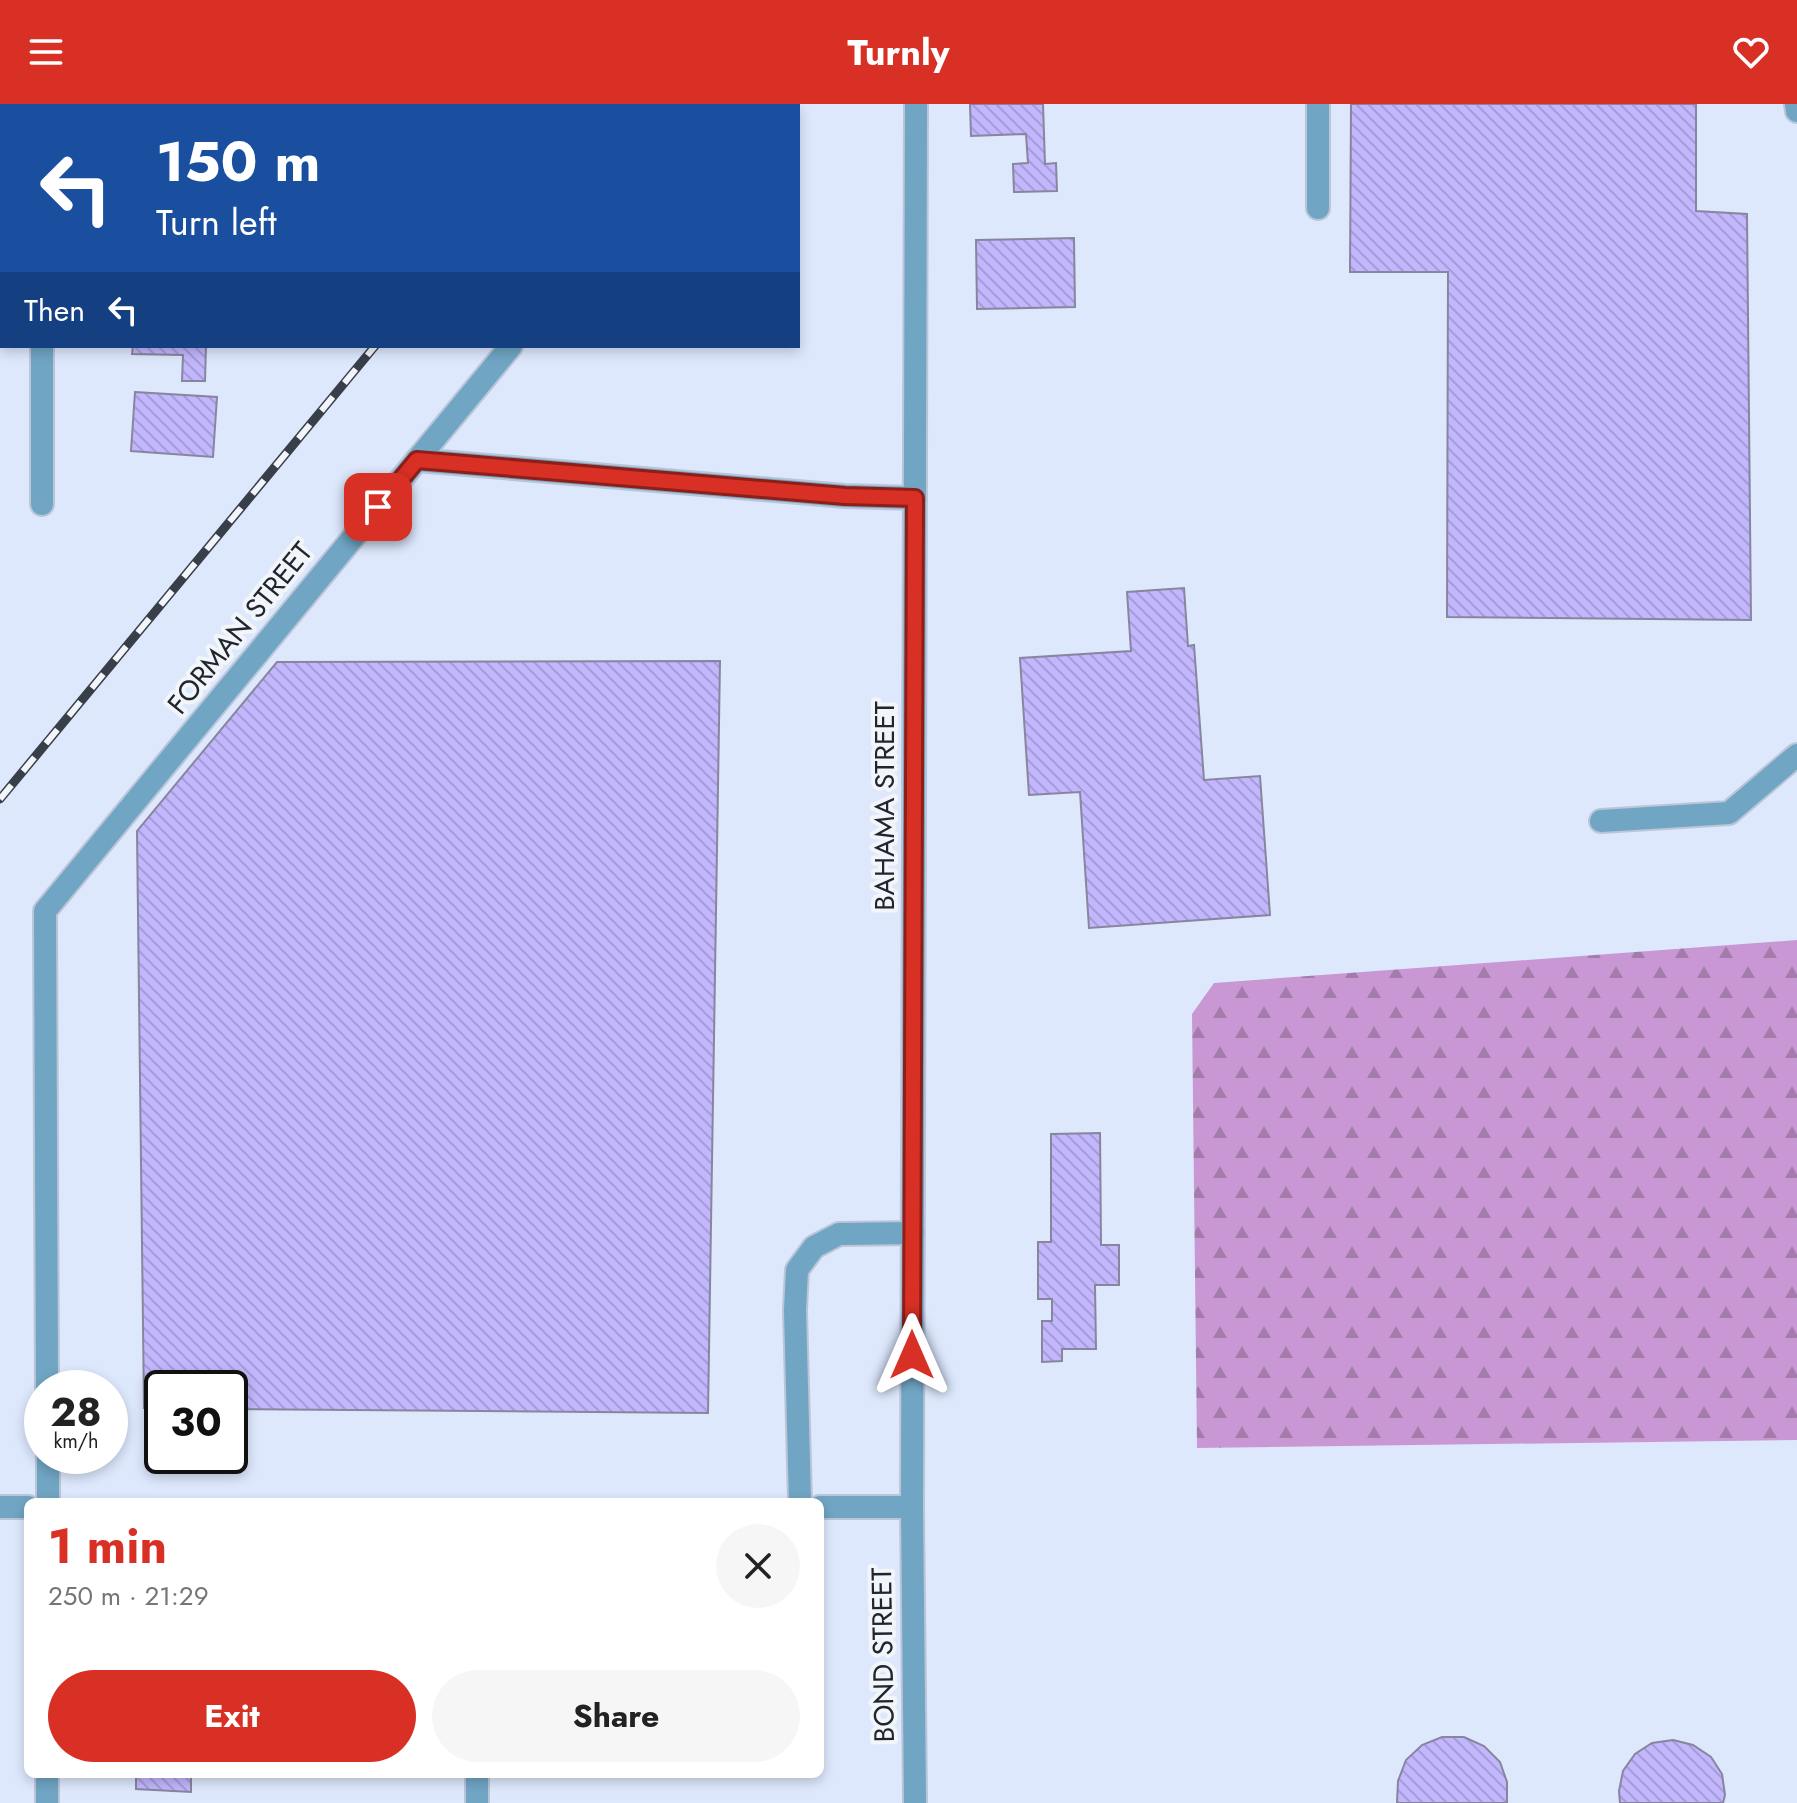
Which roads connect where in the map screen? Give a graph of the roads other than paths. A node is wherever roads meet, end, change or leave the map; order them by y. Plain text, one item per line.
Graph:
1 (916, 104) edge
2 (1318, 104) edge
3 (1796, 104) edge
4 (1797, 111) edge
5 (1318, 208) dead end
6 (42, 348) edge
7 (509, 348) edge
8 (417, 460) junction
9 (915, 498) junction
10 (42, 504) dead end
11 (1797, 755) edge
12 (1601, 821) dead end
13 (913, 1233) junction
14 (47, 1370) edge
15 (48, 1474) edge
16 (48, 1498) edge
17 (800, 1498) edge
18 (0, 1507) edge
19 (24, 1507) edge
20 (824, 1507) edge
21 (912, 1507) junction
22 (47, 1778) edge
23 (477, 1778) edge
24 (47, 1803) edge
25 (477, 1803) edge
26 (915, 1803) edge

1 - 9 street, BAHAMA STREET
2 - 5 street
3 - 4 street
6 - 10 street
7 - 8 street, FORMAN STREET
8 - 9 street
8 - 14 street, FORMAN STREET
9 - 13 street, BAHAMA STREET
11 - 12 street
13 - 17 street
13 - 21 street, BAHAMA STREET
15 - 16 street
18 - 19 street
20 - 21 street
21 - 26 street, BOND STREET
22 - 24 street
23 - 25 street

